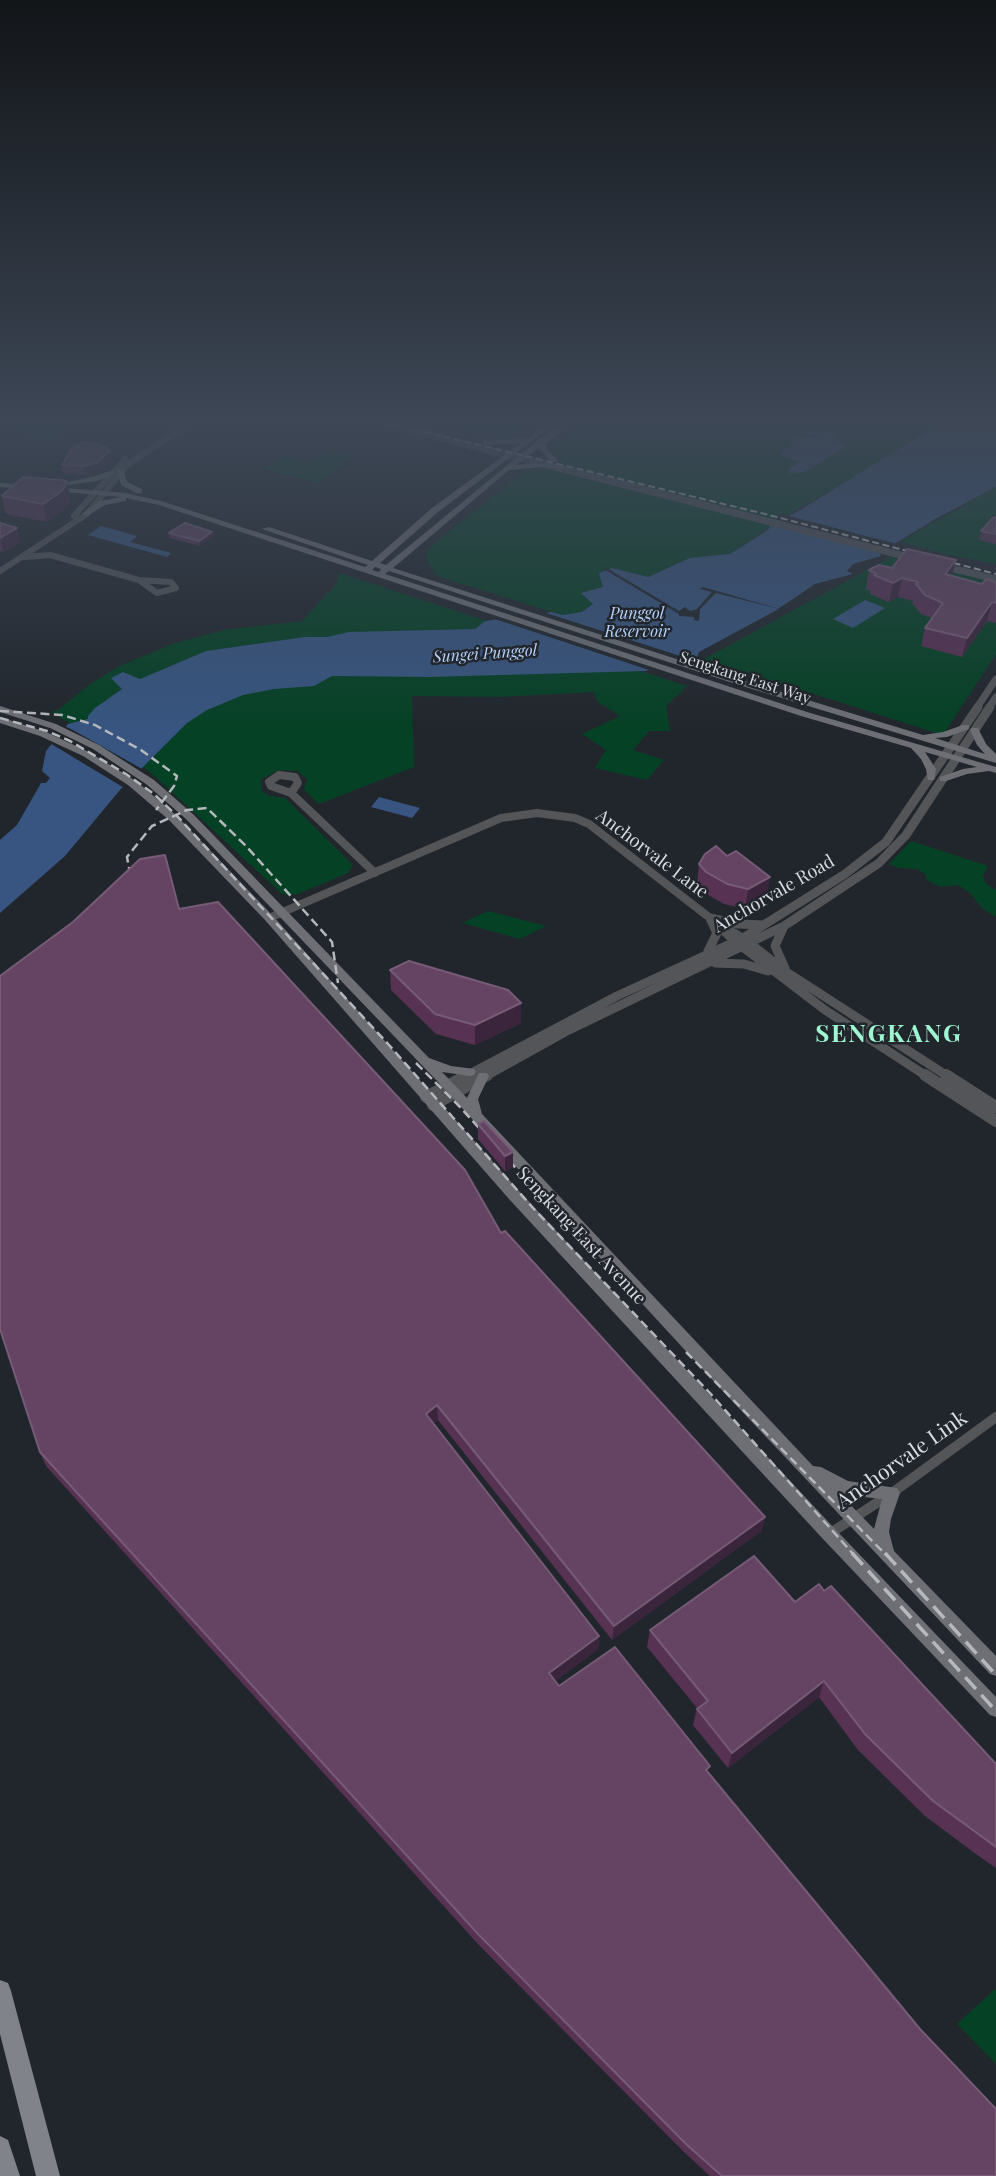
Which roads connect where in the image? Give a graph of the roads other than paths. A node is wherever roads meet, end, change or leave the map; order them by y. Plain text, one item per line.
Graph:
1 (63, 526) edge
2 (67, 526) edge
3 (240, 526) edge
4 (256, 526) edge
5 (416, 526) edge
6 (438, 526) edge
7 (800, 526) edge
8 (47, 541) junction
9 (388, 548) junction
10 (410, 549) junction
11 (50, 555) junction
12 (345, 555) junction
13 (20, 558) junction
14 (924, 558) edge
15 (0, 566) edge
16 (369, 567) junction
17 (0, 571) edge
18 (384, 572) junction
19 (996, 572) edge
20 (996, 579) edge
21 (139, 580) junction
22 (418, 582) junction
23 (996, 679) edge
24 (996, 697) edge
25 (0, 709) edge
26 (0, 720) edge
27 (970, 729) junction
28 (902, 732) junction
29 (909, 745) junction
30 (955, 753) junction
31 (996, 759) edge
32 (996, 771) edge
33 (931, 778) junction
34 (943, 779) junction
35 (291, 793) dead end
36 (375, 873) junction
37 (282, 913) junction
38 (269, 918) junction
39 (710, 918) junction
40 (764, 925) junction
41 (784, 926) junction
42 (743, 943) junction
43 (709, 958) junction
44 (783, 975) junction
45 (425, 1061) junction
46 (477, 1074) junction
47 (451, 1089) junction
48 (429, 1101) junction
49 (996, 1107) edge
50 (479, 1118) junction
51 (996, 1121) edge
52 (996, 1418) edge
53 (797, 1459) junction
54 (892, 1493) junction
55 (853, 1518) junction
56 (829, 1534) junction
57 (889, 1559) junction
58 (996, 1668) edge
59 (996, 1709) edge
60 (0, 1992) edge
61 (0, 2148) edge
62 (8, 2176) edge
63 (48, 2176) edge

1 - 15 street
2 - 8 street
3 - 16 main road
4 - 12 main road
5 - 9 main road
6 - 10 main road
7 - 14 street
8 - 11 street
8 - 13 street
9 - 12 main road
9 - 16 main road
10 - 18 main road
10 - 22 main road
11 - 13 street
11 - 21 street
12 - 16 main road
13 - 17 street
16 - 18 main road, Sengkang East Way
18 - 22 main road, Sengkang East Way
19 - 20 street
21 - 21 street
22 - 28 main road, Sengkang East Way
22 - 29 main road, Sengkang East Way
23 - 27 street, Anchorvale Road
24 - 27 street, Anchorvale Road
25 - 37 main road, Sengkang East Avenue
26 - 38 main road, Sengkang East Avenue
27 - 28 main road
27 - 30 street, Anchorvale Road
27 - 31 main road
28 - 30 main road, Sengkang East Way
29 - 30 main road, Sengkang East Way
29 - 33 main road
30 - 31 main road, Sengkang East Way
30 - 32 main road, Sengkang East Way
30 - 33 street, Anchorvale Road
30 - 34 street, Anchorvale Road
32 - 34 main road
33 - 40 street, Anchorvale Road
34 - 41 street, Anchorvale Road
35 - 36 street
36 - 37 street, Anchorvale Lane
36 - 39 street, Anchorvale Lane
37 - 38 street, Anchorvale Lane
37 - 45 main road, Sengkang East Avenue
38 - 48 main road, Sengkang East Avenue
39 - 40 street
39 - 42 street, Anchorvale Lane
39 - 43 street
40 - 42 street, Anchorvale Road
41 - 42 street, Anchorvale Road
41 - 44 street
42 - 43 street, Anchorvale Road
42 - 44 street
43 - 44 street
43 - 46 street, Anchorvale Road
44 - 49 street
44 - 51 street
45 - 46 main road
45 - 47 main road, Sengkang East Avenue
46 - 47 street, Anchorvale Road
46 - 50 main road
47 - 48 street, Anchorvale Road
47 - 50 main road, Sengkang East Avenue
48 - 56 main road, Sengkang East Avenue
50 - 53 main road, Sengkang East Avenue
52 - 54 street, Anchorvale Link
53 - 54 main road
53 - 55 main road, Sengkang East Avenue
54 - 55 street, Anchorvale Link
54 - 57 main road
55 - 56 street, Anchorvale Link
55 - 57 main road, Sengkang East Avenue
56 - 59 main road, Sengkang East Avenue
57 - 58 main road, Sengkang East Avenue
60 - 63 main road
61 - 62 main road

